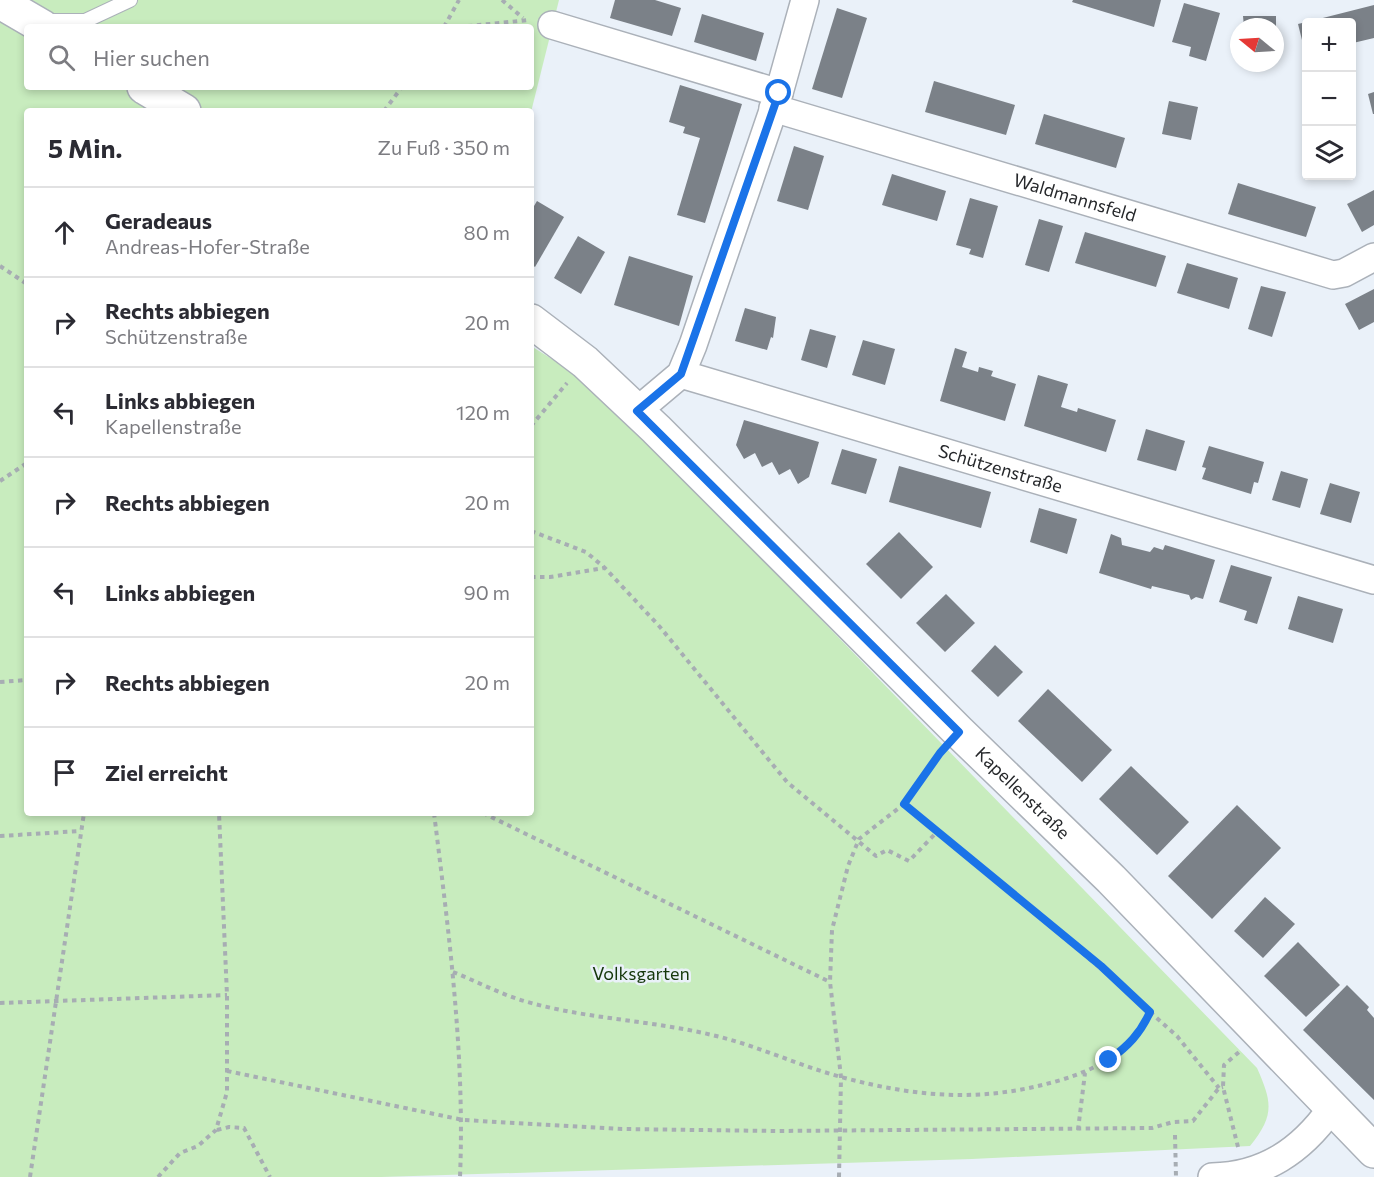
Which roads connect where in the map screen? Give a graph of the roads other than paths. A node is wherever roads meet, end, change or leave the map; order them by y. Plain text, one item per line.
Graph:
1 (129, 0) edge
2 (805, 0) edge
3 (0, 2) edge
4 (37, 23) edge
5 (552, 25) road end
6 (149, 90) edge
7 (776, 100) junction
8 (179, 108) edge
9 (1374, 257) edge
10 (534, 323) edge
11 (681, 374) junction
12 (637, 411) junction
13 (1374, 580) edge
14 (1331, 1109) junction
15 (1374, 1151) edge
16 (1212, 1177) edge

1 - 4 lane
2 - 7 street
3 - 4 street
5 - 7 street, Waldmannsfeld
6 - 8 street
7 - 9 street, Waldmannsfeld
7 - 11 street
10 - 12 street, Kapellenstraße
11 - 12 street
11 - 13 street, Schützenstraße
12 - 14 street, Kapellenstraße
14 - 15 street, Kapellenstraße
14 - 16 street

